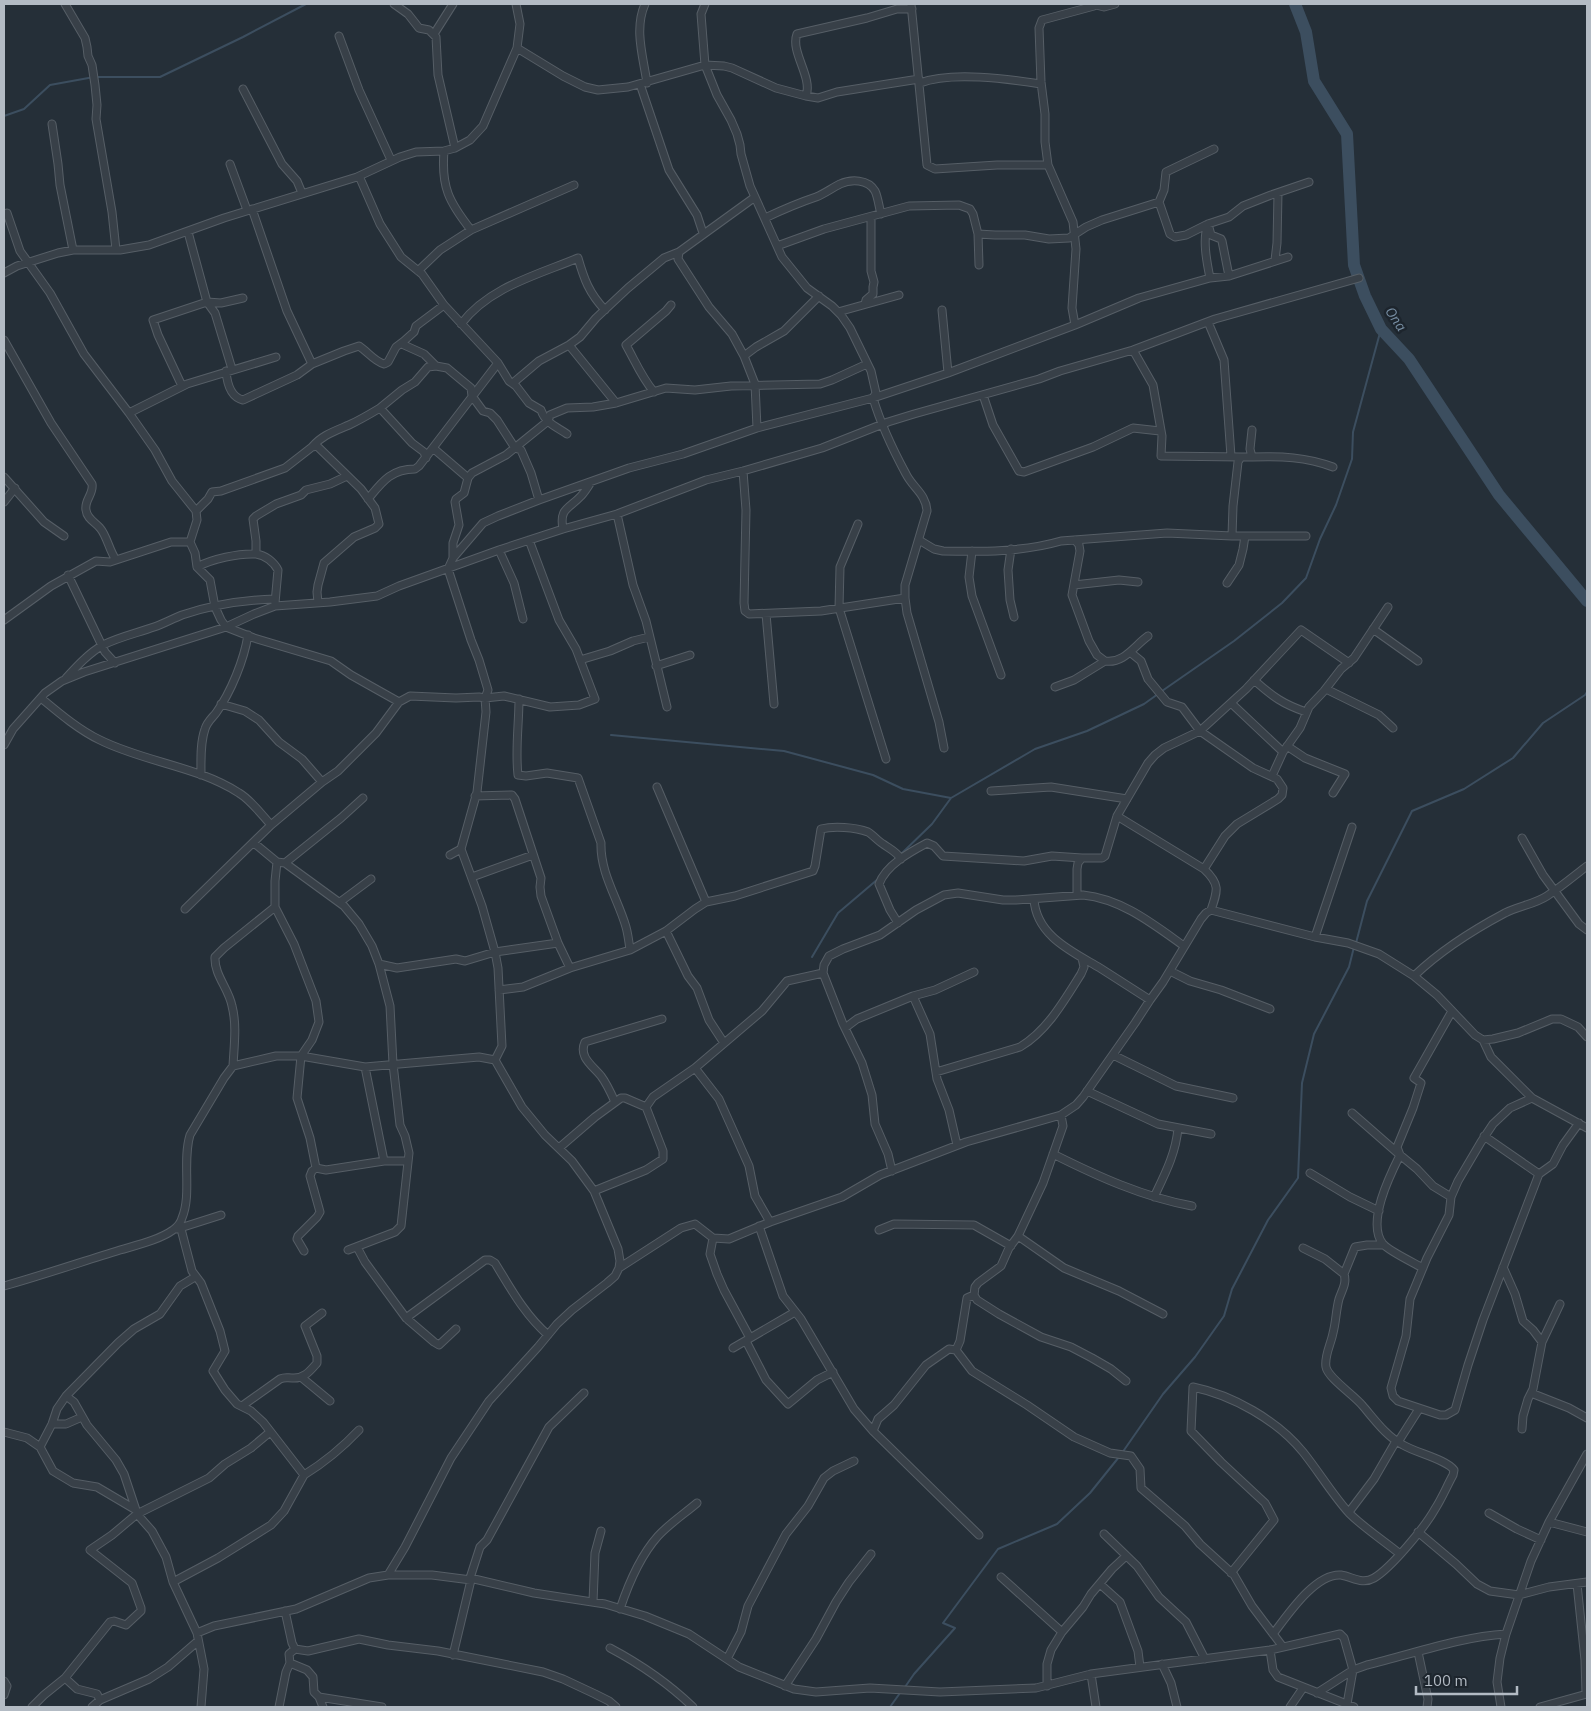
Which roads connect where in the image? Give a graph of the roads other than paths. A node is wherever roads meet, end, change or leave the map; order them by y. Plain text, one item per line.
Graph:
1 (65, 4) edge
2 (394, 4) edge
3 (453, 4) edge
4 (516, 4) edge
5 (646, 4) edge
6 (705, 4) edge
7 (1115, 4) edge
8 (1096, 5) edge
9 (912, 6) edge
10 (434, 34) junction
11 (339, 36) dead end
12 (517, 48) junction
13 (705, 66) junction
14 (919, 81) junction
15 (643, 84) junction
16 (1041, 84) junction
17 (243, 89) dead end
18 (806, 96) junction
19 (52, 124) dead end
20 (455, 148) junction
21 (1214, 149) dead end
22 (444, 151) junction
23 (391, 160) junction
24 (230, 164) dead end
25 (1048, 165) junction
26 (359, 176) junction
27 (1309, 182) dead end
28 (574, 184) dead end
29 (1278, 192) junction
30 (302, 193) junction
31 (755, 197) junction
32 (1159, 202) junction
33 (249, 209) junction
34 (7, 213) dead end
35 (881, 214) junction
36 (872, 216) junction
37 (765, 218) junction
38 (1208, 224) junction
39 (471, 230) junction
40 (188, 232) junction
41 (703, 234) junction
42 (978, 234) junction
43 (1074, 234) junction
44 (777, 246) junction
45 (73, 250) junction
46 (116, 250) junction
47 (679, 252) junction
48 (1288, 257) dead end
49 (1275, 260) junction
50 (27, 263) junction
51 (979, 264) dead end
52 (418, 271) junction
53 (4, 273) edge
54 (1229, 276) junction
55 (1210, 278) junction
56 (1358, 278) dead end
57 (899, 295) dead end
58 (819, 296) junction
59 (243, 298) dead end
60 (208, 302) junction
61 (865, 304) junction
62 (671, 305) dead end
63 (444, 306) junction
64 (605, 310) junction
65 (942, 310) dead end
66 (838, 312) junction
67 (1208, 322) junction
68 (461, 324) junction
69 (1075, 325) junction
70 (4, 340) edge
71 (404, 342) junction
72 (569, 345) junction
73 (1133, 350) junction
74 (744, 356) junction
75 (276, 357) dead end
76 (498, 363) junction
77 (312, 364) junction
78 (868, 364) junction
79 (436, 366) junction
80 (229, 370) junction
81 (948, 373) junction
82 (513, 383) junction
83 (182, 386) junction
84 (755, 386) junction
85 (654, 392) junction
86 (983, 395) junction
87 (472, 396) junction
88 (873, 398) junction
89 (616, 403) junction
90 (380, 408) junction
91 (129, 412) junction
92 (548, 421) junction
93 (881, 425) junction
94 (757, 428) junction
95 (1252, 430) dead end
96 (1160, 431) junction
97 (567, 434) dead end
98 (312, 447) junction
99 (433, 448) junction
100 (515, 448) junction
101 (1231, 456) junction
102 (1241, 457) junction
103 (1252, 457) junction
104 (426, 458) junction
105 (1334, 467) dead end
106 (743, 471) junction
107 (347, 476) junction
108 (4, 477) edge
109 (468, 478) junction
110 (591, 482) junction
111 (15, 488) junction
112 (368, 499) junction
113 (539, 500) junction
114 (4, 502) edge
115 (196, 511) junction
116 (617, 514) junction
117 (858, 524) dead end
118 (563, 529) junction
119 (64, 536) dead end
120 (1232, 536) junction
121 (1245, 536) junction
122 (1306, 536) dead end
123 (529, 540) junction
124 (919, 540) junction
125 (1075, 540) junction
126 (190, 542) junction
127 (1010, 549) junction
128 (499, 550) junction
129 (972, 551) junction
130 (256, 554) junction
131 (454, 558) junction
132 (116, 560) junction
133 (197, 567) junction
134 (448, 569) junction
135 (68, 576) junction
136 (1138, 582) dead end
137 (1228, 583) dead end
138 (1074, 585) junction
139 (905, 598) junction
140 (257, 600) junction
141 (275, 603) junction
142 (318, 603) junction
143 (214, 607) junction
144 (1388, 607) dead end
145 (839, 608) junction
146 (260, 611) junction
147 (766, 614) junction
148 (1014, 617) dead end
149 (523, 619) dead end
150 (4, 620) edge
151 (226, 627) junction
152 (1373, 630) junction
153 (248, 635) junction
154 (1148, 636) dead end
155 (649, 637) junction
156 (102, 646) junction
157 (1130, 652) junction
158 (690, 656) dead end
159 (580, 660) junction
160 (1105, 661) junction
161 (1418, 661) dead end
162 (114, 663) junction
163 (1349, 663) junction
164 (656, 666) junction
165 (1001, 675) dead end
166 (1254, 680) junction
167 (62, 682) junction
168 (1055, 687) dead end
169 (1326, 689) junction
170 (41, 698) junction
171 (485, 698) junction
172 (519, 699) junction
173 (399, 702) junction
174 (1231, 703) junction
175 (221, 704) junction
176 (774, 704) dead end
177 (667, 708) dead end
178 (1306, 712) junction
179 (1393, 728) dead end
180 (1200, 731) junction
181 (4, 745) edge
182 (944, 748) dead end
183 (1285, 749) junction
184 (886, 759) dead end
185 (201, 775) junction
186 (1272, 776) junction
187 (322, 782) junction
188 (657, 787) dead end
189 (991, 791) dead end
190 (1333, 793) dead end
191 (475, 796) junction
192 (363, 798) dead end
193 (1127, 798) junction
194 (1117, 816) junction
195 (271, 825) junction
196 (1352, 828) dead end
197 (1522, 838) dead end
198 (254, 843) junction
199 (461, 849) junction
200 (450, 855) dead end
201 (533, 855) junction
202 (1082, 858) junction
203 (901, 859) junction
204 (277, 862) junction
205 (285, 863) junction
206 (1587, 866) edge
207 (1204, 868) junction
208 (472, 876) junction
209 (371, 879) dead end
210 (1554, 891) junction
211 (1077, 895) junction
212 (1034, 899) junction
213 (340, 902) junction
214 (706, 902) junction
215 (276, 907) junction
216 (185, 909) dead end
217 (1211, 910) junction
218 (898, 923) junction
219 (1587, 930) edge
220 (666, 931) junction
221 (1315, 937) junction
222 (558, 943) junction
223 (1184, 946) junction
224 (630, 950) junction
225 (495, 952) junction
226 (1082, 958) junction
227 (379, 964) junction
228 (570, 968) junction
229 (1170, 971) junction
230 (823, 972) junction
231 (974, 972) dead end
232 (1414, 976) junction
233 (499, 990) junction
234 (913, 996) junction
235 (1150, 1000) junction
236 (1270, 1009) dead end
237 (1452, 1011) junction
238 (662, 1019) dead end
239 (845, 1028) junction
240 (1587, 1037) edge
241 (1483, 1040) junction
242 (724, 1043) junction
243 (1113, 1055) junction
244 (301, 1056) junction
245 (495, 1060) junction
246 (393, 1064) junction
247 (233, 1066) junction
248 (365, 1066) junction
249 (695, 1068) junction
250 (936, 1072) junction
251 (1087, 1091) junction
252 (1234, 1098) dead end
253 (1532, 1098) junction
254 (615, 1102) junction
255 (646, 1108) junction
256 (1352, 1113) dead end
257 (1061, 1115) junction
258 (1579, 1123) junction
259 (1178, 1128) junction
260 (1587, 1128) edge
261 (1211, 1134) dead end
262 (1484, 1136) junction
263 (958, 1145) junction
264 (559, 1148) junction
265 (1053, 1154) junction
266 (1400, 1155) junction
267 (384, 1161) junction
268 (408, 1161) junction
269 (316, 1168) junction
270 (892, 1171) junction
271 (1310, 1173) dead end
272 (1539, 1174) junction
273 (594, 1190) junction
274 (1154, 1197) junction
275 (1452, 1197) junction
276 (1192, 1206) dead end
277 (1379, 1211) junction
278 (221, 1215) dead end
279 (770, 1222) junction
280 (759, 1226) junction
281 (178, 1229) junction
282 (879, 1230) dead end
283 (1018, 1236) junction
284 (713, 1238) junction
285 (1384, 1245) junction
286 (1011, 1246) junction
287 (357, 1247) junction
288 (1303, 1248) dead end
289 (348, 1250) dead end
290 (304, 1251) dead end
291 (1504, 1267) junction
292 (619, 1268) junction
293 (1423, 1268) junction
294 (1344, 1274) junction
295 (196, 1277) junction
296 (4, 1286) edge
297 (974, 1294) junction
298 (1560, 1304) dead end
299 (795, 1312) junction
300 (322, 1313) dead end
301 (1163, 1314) dead end
302 (406, 1318) junction
303 (456, 1329) dead end
304 (548, 1335) junction
305 (748, 1340) junction
306 (1542, 1342) junction
307 (733, 1348) dead end
308 (956, 1350) junction
309 (833, 1372) junction
310 (301, 1377) junction
311 (1126, 1381) dead end
312 (584, 1393) dead end
313 (1531, 1393) junction
314 (66, 1396) junction
315 (330, 1401) dead end
316 (242, 1406) junction
317 (1420, 1409) junction
318 (82, 1417) junction
319 (1587, 1418) edge
320 (52, 1424) junction
321 (1522, 1429) dead end
322 (359, 1430) dead end
323 (873, 1431) junction
324 (4, 1432) edge
325 (270, 1432) junction
326 (1397, 1442) junction
327 (40, 1447) junction
328 (1587, 1456) edge
329 (854, 1461) dead end
330 (304, 1475) junction
331 (697, 1503) dead end
332 (136, 1512) junction
333 (1348, 1512) junction
334 (1489, 1513) dead end
335 (1549, 1522) junction
336 (600, 1531) dead end
337 (1418, 1532) junction
338 (1587, 1532) edge
339 (1104, 1534) dead end
340 (979, 1535) dead end
341 (1541, 1540) junction
342 (871, 1554) dead end
343 (1400, 1554) junction
344 (1126, 1556) junction
345 (1231, 1572) junction
346 (388, 1575) junction
347 (1001, 1578) dead end
348 (470, 1579) junction
349 (173, 1582) junction
350 (1587, 1582) edge
351 (1100, 1584) junction
352 (1577, 1584) junction
353 (1519, 1595) junction
354 (593, 1602) junction
355 (620, 1608) junction
356 (285, 1611) junction
357 (1062, 1632) junction
358 (1273, 1634) junction
359 (1506, 1634) junction
360 (198, 1637) junction
361 (1282, 1647) junction
362 (610, 1648) dead end
363 (292, 1649) junction
364 (1270, 1650) junction
365 (1418, 1652) junction
366 (453, 1655) junction
367 (727, 1659) junction
368 (1205, 1659) junction
369 (290, 1663) junction
370 (1162, 1664) junction
371 (1140, 1667) junction
372 (1353, 1670) junction
373 (1091, 1674) junction
374 (65, 1678) junction
375 (4, 1681) edge
376 (785, 1686) junction
377 (1047, 1686) junction
378 (1303, 1688) junction
379 (1317, 1693) junction
380 (1587, 1694) edge
381 (4, 1695) edge
382 (319, 1697) junction
383 (100, 1700) junction
384 (1350, 1706) edge
385 (32, 1707) edge
386 (92, 1707) edge
387 (202, 1707) edge
388 (279, 1707) edge
389 (323, 1707) edge
390 (382, 1707) edge
391 (616, 1707) edge
392 (692, 1707) edge
393 (1096, 1707) edge
394 (1177, 1707) edge
395 (1290, 1707) edge
396 (1427, 1707) edge
397 (1501, 1707) edge
398 (1540, 1707) edge

1 - 46 street
2 - 10 street
3 - 10 street
4 - 12 street
5 - 15 street
6 - 13 street
7 - 8 street
8 - 16 street
9 - 14 street
9 - 18 street
10 - 20 street
11 - 23 street
12 - 15 street
12 - 20 street
13 - 15 street
13 - 18 street
13 - 31 street
14 - 16 street
14 - 18 street
14 - 25 street
15 - 41 street
16 - 25 street
17 - 30 street
19 - 45 street
20 - 22 street
21 - 32 street
22 - 23 street
22 - 39 street
23 - 26 street
24 - 33 street
25 - 43 street
26 - 30 street
26 - 52 street
27 - 29 street
28 - 39 street
29 - 38 street
29 - 49 street
30 - 33 street
31 - 37 street
31 - 41 street
32 - 38 street
32 - 43 street
33 - 40 street
33 - 77 street
34 - 50 street
35 - 36 street
35 - 37 street
35 - 42 street
36 - 44 street
36 - 61 street
37 - 44 street
38 - 54 street
38 - 55 street
39 - 52 street
40 - 46 street
40 - 60 street
41 - 47 street
42 - 43 street
42 - 51 street
43 - 69 street
44 - 58 street
45 - 46 street
45 - 50 street
47 - 64 street
47 - 74 street
48 - 49 street
49 - 54 street
50 - 53 street
50 - 91 street
52 - 63 street
54 - 55 street
55 - 69 street
56 - 67 street
57 - 61 street
58 - 66 street
58 - 74 street
59 - 60 street
60 - 80 street
60 - 83 street
61 - 66 street
62 - 85 street
63 - 68 street
63 - 71 street
64 - 68 street
64 - 72 street
65 - 81 street
66 - 78 street
67 - 73 street
67 - 101 street
68 - 76 street
69 - 81 street
70 - 132 street
71 - 77 street
71 - 79 street
72 - 82 street
72 - 89 street
73 - 86 street
73 - 96 street
74 - 84 street
75 - 80 street
76 - 82 street
76 - 87 street
77 - 80 street
78 - 84 street
78 - 88 street
79 - 87 street
79 - 90 street
80 - 83 street
81 - 88 street
82 - 92 street
83 - 91 street
84 - 85 street
84 - 94 street
85 - 89 street
86 - 93 street
86 - 96 street
87 - 99 street
87 - 100 street
88 - 93 street
88 - 94 street
89 - 92 street
90 - 98 street
90 - 104 street
91 - 115 street
92 - 97 street
92 - 100 street
93 - 106 street
93 - 124 street
94 - 110 street
95 - 103 street
96 - 101 street
98 - 107 street
98 - 115 street
99 - 104 street
99 - 109 street
100 - 109 street
100 - 113 street
101 - 102 street
102 - 103 street
102 - 120 street
103 - 105 street
104 - 112 street
106 - 116 street
106 - 147 street
107 - 112 street
107 - 130 street
108 - 111 street
109 - 131 street
110 - 113 street
110 - 118 street
111 - 114 street
111 - 119 street
112 - 142 street
113 - 131 street
115 - 126 street
116 - 118 street
116 - 155 street
117 - 145 street
118 - 123 street
120 - 121 street
120 - 125 street
121 - 122 street
121 - 137 street
123 - 128 street
123 - 159 street
124 - 129 street
124 - 139 street
125 - 127 street
125 - 138 street
126 - 132 street
126 - 133 street
127 - 129 street
127 - 148 street
128 - 134 street
128 - 149 street
129 - 165 street
130 - 133 street
130 - 141 street
131 - 134 street
132 - 135 street
133 - 143 street
134 - 142 street
134 - 171 street
135 - 150 street
135 - 156 street
136 - 138 street
138 - 160 street
139 - 145 street
139 - 182 street
140 - 141 street
140 - 143 street
140 - 146 street
141 - 142 street
141 - 146 street
143 - 151 street
143 - 156 street
144 - 152 street
145 - 147 street
145 - 184 street
146 - 151 street
147 - 176 street
151 - 153 street
151 - 162 street
152 - 161 street
152 - 163 street
153 - 173 street
153 - 175 street
154 - 157 street
155 - 159 street
155 - 164 street
156 - 162 street
156 - 167 street
157 - 160 street
157 - 180 street
158 - 164 street
159 - 172 street
160 - 168 street
162 - 167 street
163 - 166 street
163 - 169 street
164 - 177 street
166 - 174 street
166 - 178 street
167 - 170 street
169 - 178 street
169 - 179 street
170 - 181 street
170 - 185 street
171 - 172 street
171 - 173 street
171 - 191 street
172 - 224 street
173 - 187 street
174 - 180 street
174 - 183 street
175 - 185 street
175 - 187 street
178 - 183 street
180 - 186 street
180 - 193 street
183 - 186 street
183 - 190 street
185 - 195 street
186 - 207 street
187 - 195 street
188 - 214 street
189 - 193 street
191 - 199 street
191 - 201 street
192 - 205 street
193 - 194 street
194 - 202 street
194 - 207 street
195 - 198 street
196 - 221 street
197 - 210 street
198 - 204 street
198 - 216 street
199 - 200 street
199 - 208 street
201 - 208 street
201 - 222 street
202 - 203 street
202 - 211 street
203 - 214 street
203 - 218 street
204 - 205 street
204 - 215 street
205 - 213 street
206 - 210 street
207 - 217 street
208 - 225 street
209 - 213 street
210 - 219 street
210 - 232 street
211 - 212 street
211 - 223 street
212 - 218 street
212 - 226 street
213 - 227 street
214 - 220 street
215 - 244 street
215 - 247 street
217 - 221 street
217 - 223 street
218 - 230 street
220 - 224 street
220 - 242 street
221 - 232 street
222 - 225 street
222 - 228 street
223 - 229 street
224 - 228 street
225 - 227 street
225 - 233 street
226 - 235 street
226 - 250 street
227 - 246 street
228 - 233 street
229 - 235 street
229 - 236 street
230 - 239 street
230 - 242 street
231 - 234 street
232 - 237 street
233 - 245 street
234 - 239 street
234 - 250 street
235 - 243 street
237 - 241 street
237 - 266 street
238 - 254 street
239 - 270 street
240 - 241 street
241 - 253 street
242 - 249 street
243 - 251 street
243 - 252 street
244 - 247 street
244 - 248 street
244 - 269 street
245 - 246 street
245 - 264 street
246 - 248 street
246 - 268 street
247 - 281 street
248 - 267 street
249 - 255 street
249 - 279 street
250 - 263 street
251 - 257 street
251 - 259 street
253 - 258 street
253 - 262 street
254 - 255 street
254 - 264 street
255 - 273 street
256 - 266 street
257 - 263 street
257 - 265 street
258 - 260 street
258 - 272 street
259 - 261 street
259 - 274 street
262 - 272 street
262 - 275 street
263 - 270 street
264 - 273 street
265 - 274 street
265 - 283 street
266 - 275 street
266 - 277 street
267 - 268 street
267 - 269 street
268 - 287 street
269 - 290 street
270 - 279 street
271 - 277 street
272 - 291 street
273 - 292 street
274 - 276 street
275 - 293 street
277 - 285 street
278 - 281 street
279 - 280 street
280 - 284 street
280 - 299 street
281 - 295 street
281 - 296 street
282 - 286 street
283 - 286 street
283 - 301 street
284 - 292 street
284 - 305 street
285 - 293 street
285 - 294 street
286 - 297 street
287 - 289 street
287 - 302 street
288 - 294 street
291 - 306 street
291 - 317 street
292 - 304 street
293 - 317 street
294 - 326 street
295 - 314 street
295 - 316 street
297 - 308 street
297 - 311 street
298 - 306 street
299 - 305 street
299 - 309 street
300 - 310 street
302 - 303 street
302 - 304 street
304 - 346 street
305 - 307 street
305 - 309 street
306 - 313 street
308 - 323 street
308 - 345 street
309 - 323 street
310 - 315 street
310 - 316 street
312 - 348 street
313 - 319 street
313 - 321 street
314 - 318 street
314 - 320 street
316 - 325 street
317 - 326 street
318 - 320 street
318 - 332 street
320 - 327 street
322 - 330 street
323 - 340 street
324 - 327 street
325 - 330 street
325 - 332 street
326 - 333 street
326 - 337 street
327 - 332 street
328 - 335 street
329 - 367 street
330 - 349 street
331 - 355 street
332 - 349 street
332 - 374 street
333 - 343 street
333 - 345 street
334 - 341 street
335 - 338 street
335 - 341 street
336 - 354 street
337 - 343 street
337 - 353 street
339 - 344 street
341 - 353 street
342 - 376 street
343 - 358 street
344 - 351 street
344 - 368 street
345 - 358 street
346 - 348 street
346 - 356 street
347 - 357 street
348 - 354 street
348 - 366 street
349 - 360 street
350 - 352 street
351 - 357 street
351 - 371 street
352 - 353 street
352 - 380 street
353 - 359 street
354 - 355 street
355 - 367 street
356 - 360 street
356 - 363 street
357 - 377 street
358 - 361 street
359 - 365 street
359 - 397 street
360 - 383 street
360 - 387 street
361 - 364 street
361 - 372 street
362 - 392 street
363 - 366 street
363 - 369 street
364 - 368 street
364 - 378 street
365 - 372 street
365 - 396 street
366 - 391 street
367 - 376 street
368 - 370 street
369 - 382 street
369 - 388 street
370 - 371 street
370 - 394 street
371 - 373 street
372 - 379 street
372 - 384 street
373 - 377 street
373 - 393 street
374 - 383 street
374 - 385 street
375 - 381 street
376 - 377 street
378 - 379 street
378 - 395 street
379 - 384 street
380 - 398 street
382 - 389 street
382 - 390 street
383 - 386 street

